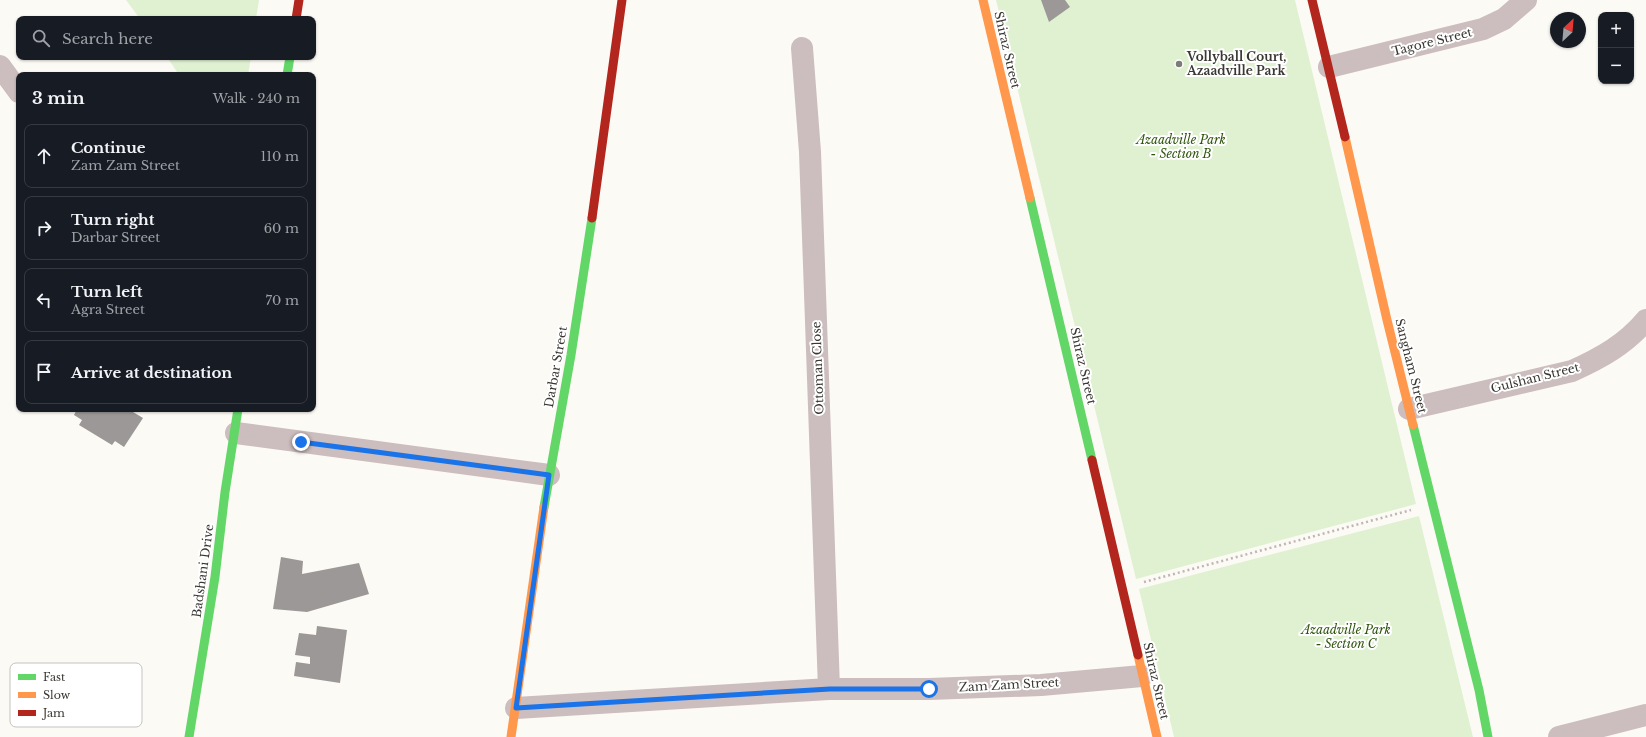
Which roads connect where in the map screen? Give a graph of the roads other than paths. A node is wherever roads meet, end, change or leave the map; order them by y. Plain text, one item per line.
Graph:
1 (299, 0) edge
2 (622, 0) edge
3 (983, 0) edge
4 (1312, 0) edge
5 (1526, 0) edge
6 (296, 16) edge
7 (802, 48) dead end
8 (290, 60) edge
9 (0, 66) edge
10 (1329, 67) junction
11 (288, 72) edge
12 (16, 88) edge
13 (1646, 320) edge
14 (1410, 409) junction
15 (238, 412) edge
16 (236, 433) junction
17 (549, 475) junction
18 (1142, 676) junction
19 (830, 689) junction
20 (516, 708) junction
21 (1646, 715) edge
22 (190, 737) edge
23 (511, 737) edge
24 (1157, 737) edge
25 (1488, 737) edge
26 (1559, 737) edge

1 - 6 street
2 - 17 street, Darbar Street
3 - 18 street, Shiraz Street
4 - 10 street, Sangham Street
5 - 10 street, Tagore Street
7 - 19 street, Ottoman Close
8 - 11 street
9 - 12 street
10 - 14 street, Sangham Street
13 - 14 street, Gulshan Street
14 - 25 street, Sangham Street
15 - 16 street, Badshani Drive
16 - 17 street
16 - 22 street, Badshani Drive
17 - 20 street, Darbar Street
18 - 19 street, Zam Zam Street
18 - 24 street, Shiraz Street
19 - 20 street, Zam Zam Street
20 - 23 street, Darbar Street
21 - 26 street

